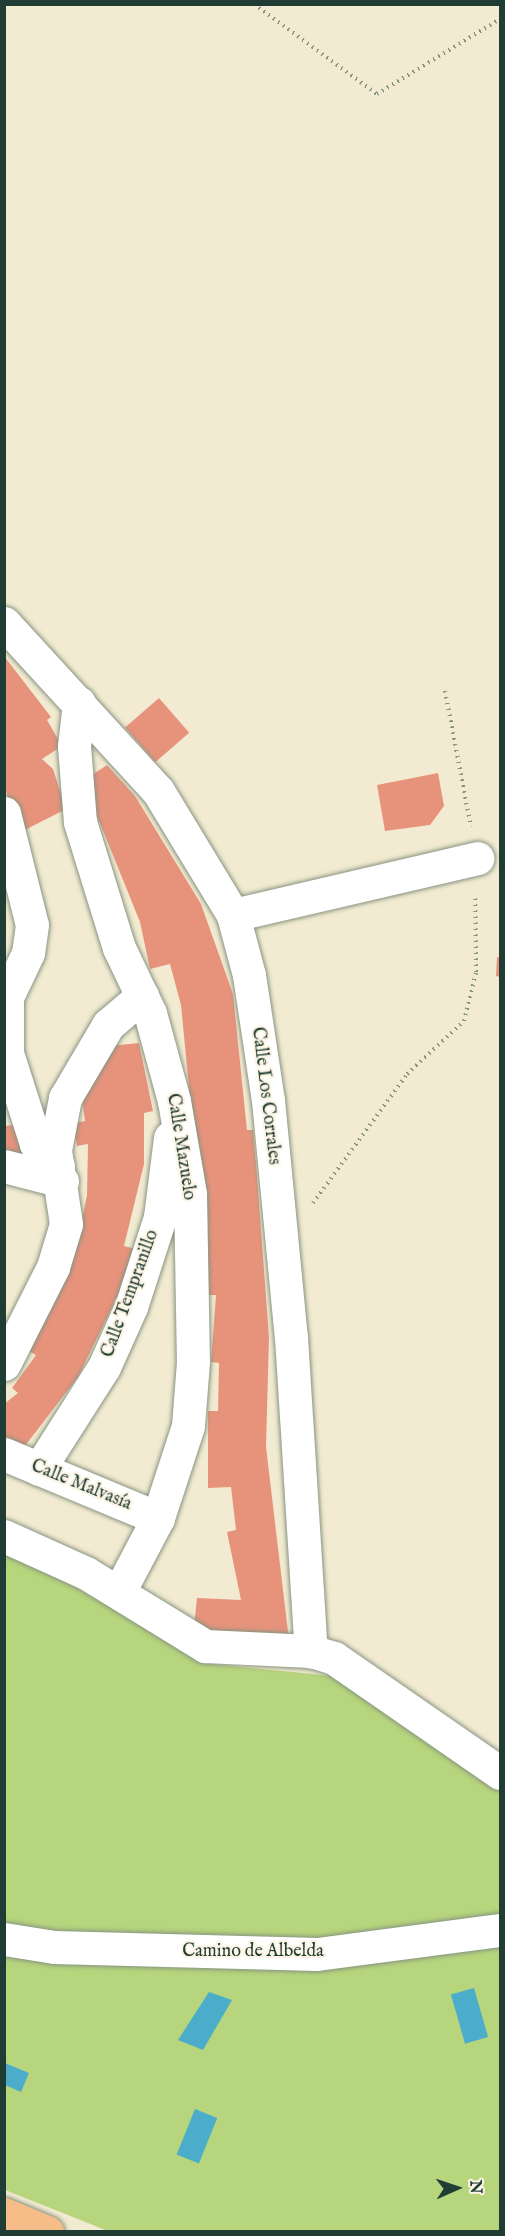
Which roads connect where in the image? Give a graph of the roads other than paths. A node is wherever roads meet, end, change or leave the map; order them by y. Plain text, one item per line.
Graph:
1 (4, 623) edge
2 (79, 702) junction
3 (4, 813) edge
4 (477, 858) road end
5 (234, 915) junction
6 (6, 992) edge
7 (142, 996) junction
8 (174, 1101) junction
9 (4, 1166) edge
10 (60, 1174) junction
11 (4, 1364) edge
12 (4, 1454) edge
13 (39, 1469) junction
14 (158, 1518) junction
15 (4, 1536) edge
16 (119, 1592) junction
17 (311, 1651) junction
18 (501, 1773) edge
19 (501, 1930) edge
20 (4, 1939) edge
21 (4, 2214) edge
22 (47, 2232) edge

1 - 2 street, Calle Los Corrales
2 - 5 street, Calle Los Corrales
2 - 7 street, Calle Mazuelo
3 - 6 street
4 - 5 street
5 - 17 street, Calle Los Corrales
6 - 10 street
7 - 8 street, Calle Mazuelo
7 - 10 street
8 - 13 street, Calle Tempranillo
8 - 14 street, Calle Mazuelo
9 - 10 street
10 - 11 street
12 - 13 street, Calle Malvasía
13 - 14 street, Calle Malvasía
14 - 16 street, Calle Mazuelo
15 - 16 street
16 - 17 street
17 - 18 street
19 - 20 street, Camino de Albelda
21 - 22 main road

